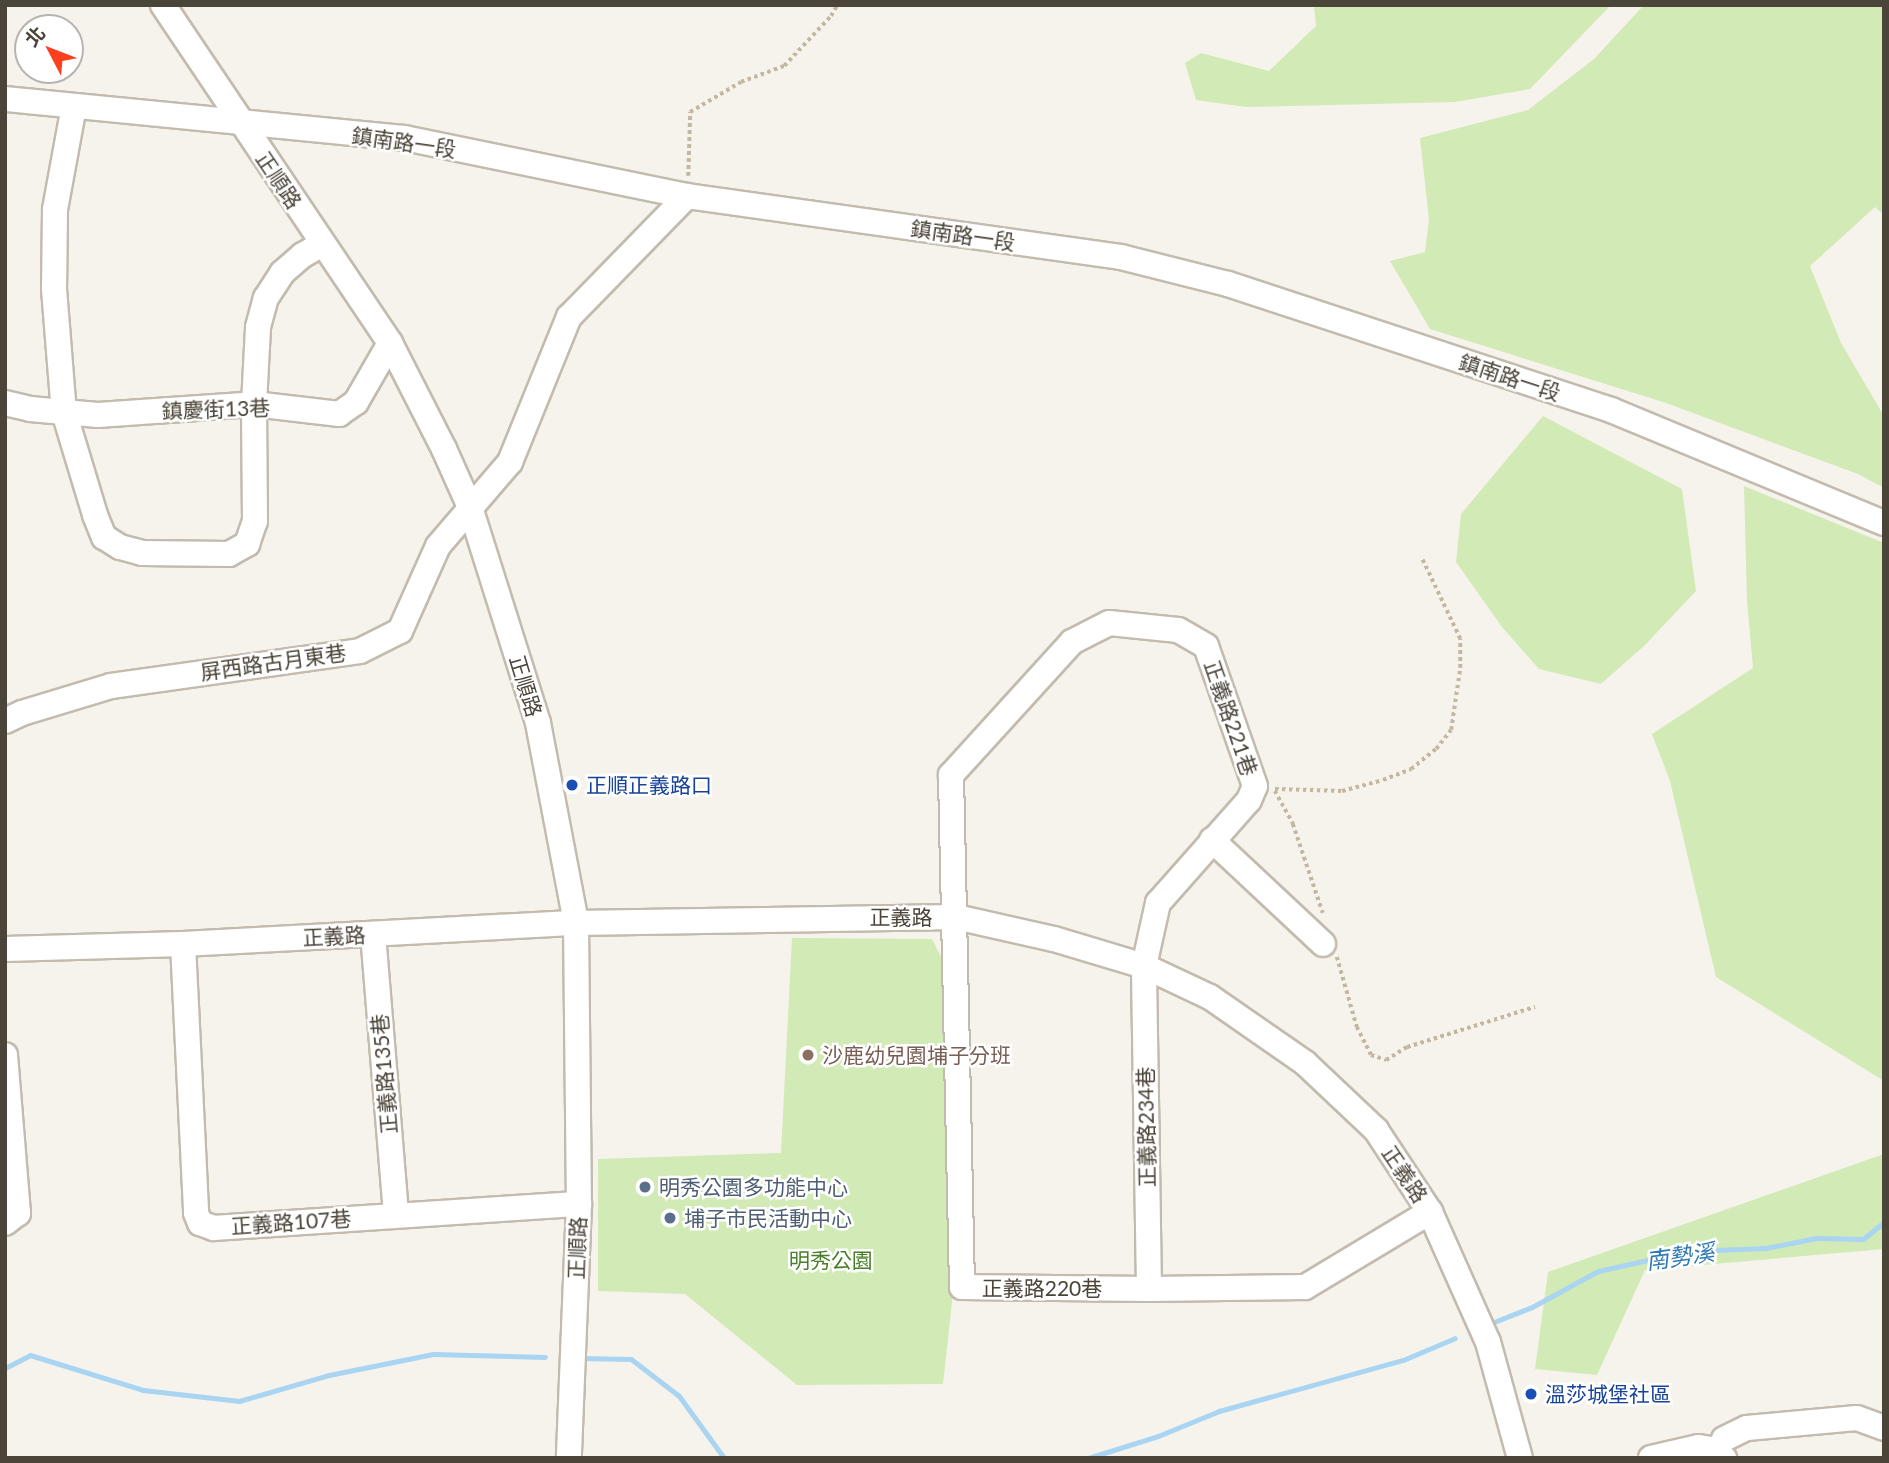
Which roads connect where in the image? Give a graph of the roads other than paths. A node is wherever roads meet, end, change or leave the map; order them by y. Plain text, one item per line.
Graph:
1 (163, 5) edge
2 (5, 99) edge
3 (74, 106) junction
4 (240, 123) junction
5 (687, 196) junction
6 (322, 244) junction
7 (390, 343) junction
8 (5, 403) edge
9 (254, 404) junction
10 (64, 412) junction
11 (470, 507) junction
12 (1884, 523) edge
13 (5, 721) edge
14 (1212, 840) junction
15 (956, 917) junction
16 (576, 923) junction
17 (373, 934) junction
18 (183, 944) junction
19 (5, 949) edge
20 (1330, 950) road end
21 (1144, 966) junction
22 (5, 1055) edge
23 (579, 1204) junction
24 (1430, 1212) junction
25 (396, 1214) junction
26 (5, 1223) edge
27 (1149, 1289) junction
28 (1884, 1427) edge
29 (1724, 1449) edge
30 (569, 1458) edge
31 (1520, 1458) edge
32 (1651, 1458) edge

1 - 4 street, 正順路
2 - 3 street, 鎮南路一段
3 - 4 street, 鎮南路一段
3 - 10 street
4 - 5 street, 鎮南路一段
4 - 6 street, 正順路
5 - 11 street, 屏西路古月東巷
5 - 12 street, 鎮南路一段
6 - 7 street, 正順路
6 - 9 street
7 - 9 street, 鎮慶街13巷
7 - 11 street, 正順路
8 - 10 street, 鎮慶街13巷
9 - 10 street, 鎮慶街13巷
9 - 10 street
11 - 13 street, 屏西路古月東巷
11 - 16 street, 正順路
14 - 15 street, 正義路221巷
14 - 20 street
14 - 21 street, 正義路221巷
15 - 16 street, 正義路
15 - 21 street, 正義路
15 - 27 street, 正義路220巷
16 - 17 street, 正義路
16 - 23 street, 正順路
17 - 18 street, 正義路
17 - 25 street, 正義路135巷
18 - 19 street, 正義路
18 - 25 street, 正義路107巷
21 - 24 street, 正義路
21 - 27 street, 正義路234巷
22 - 26 street
23 - 25 street, 正義路107巷
23 - 30 street, 正順路
24 - 27 street, 正義路220巷
24 - 31 street, 正義路
28 - 29 street
29 - 32 street

